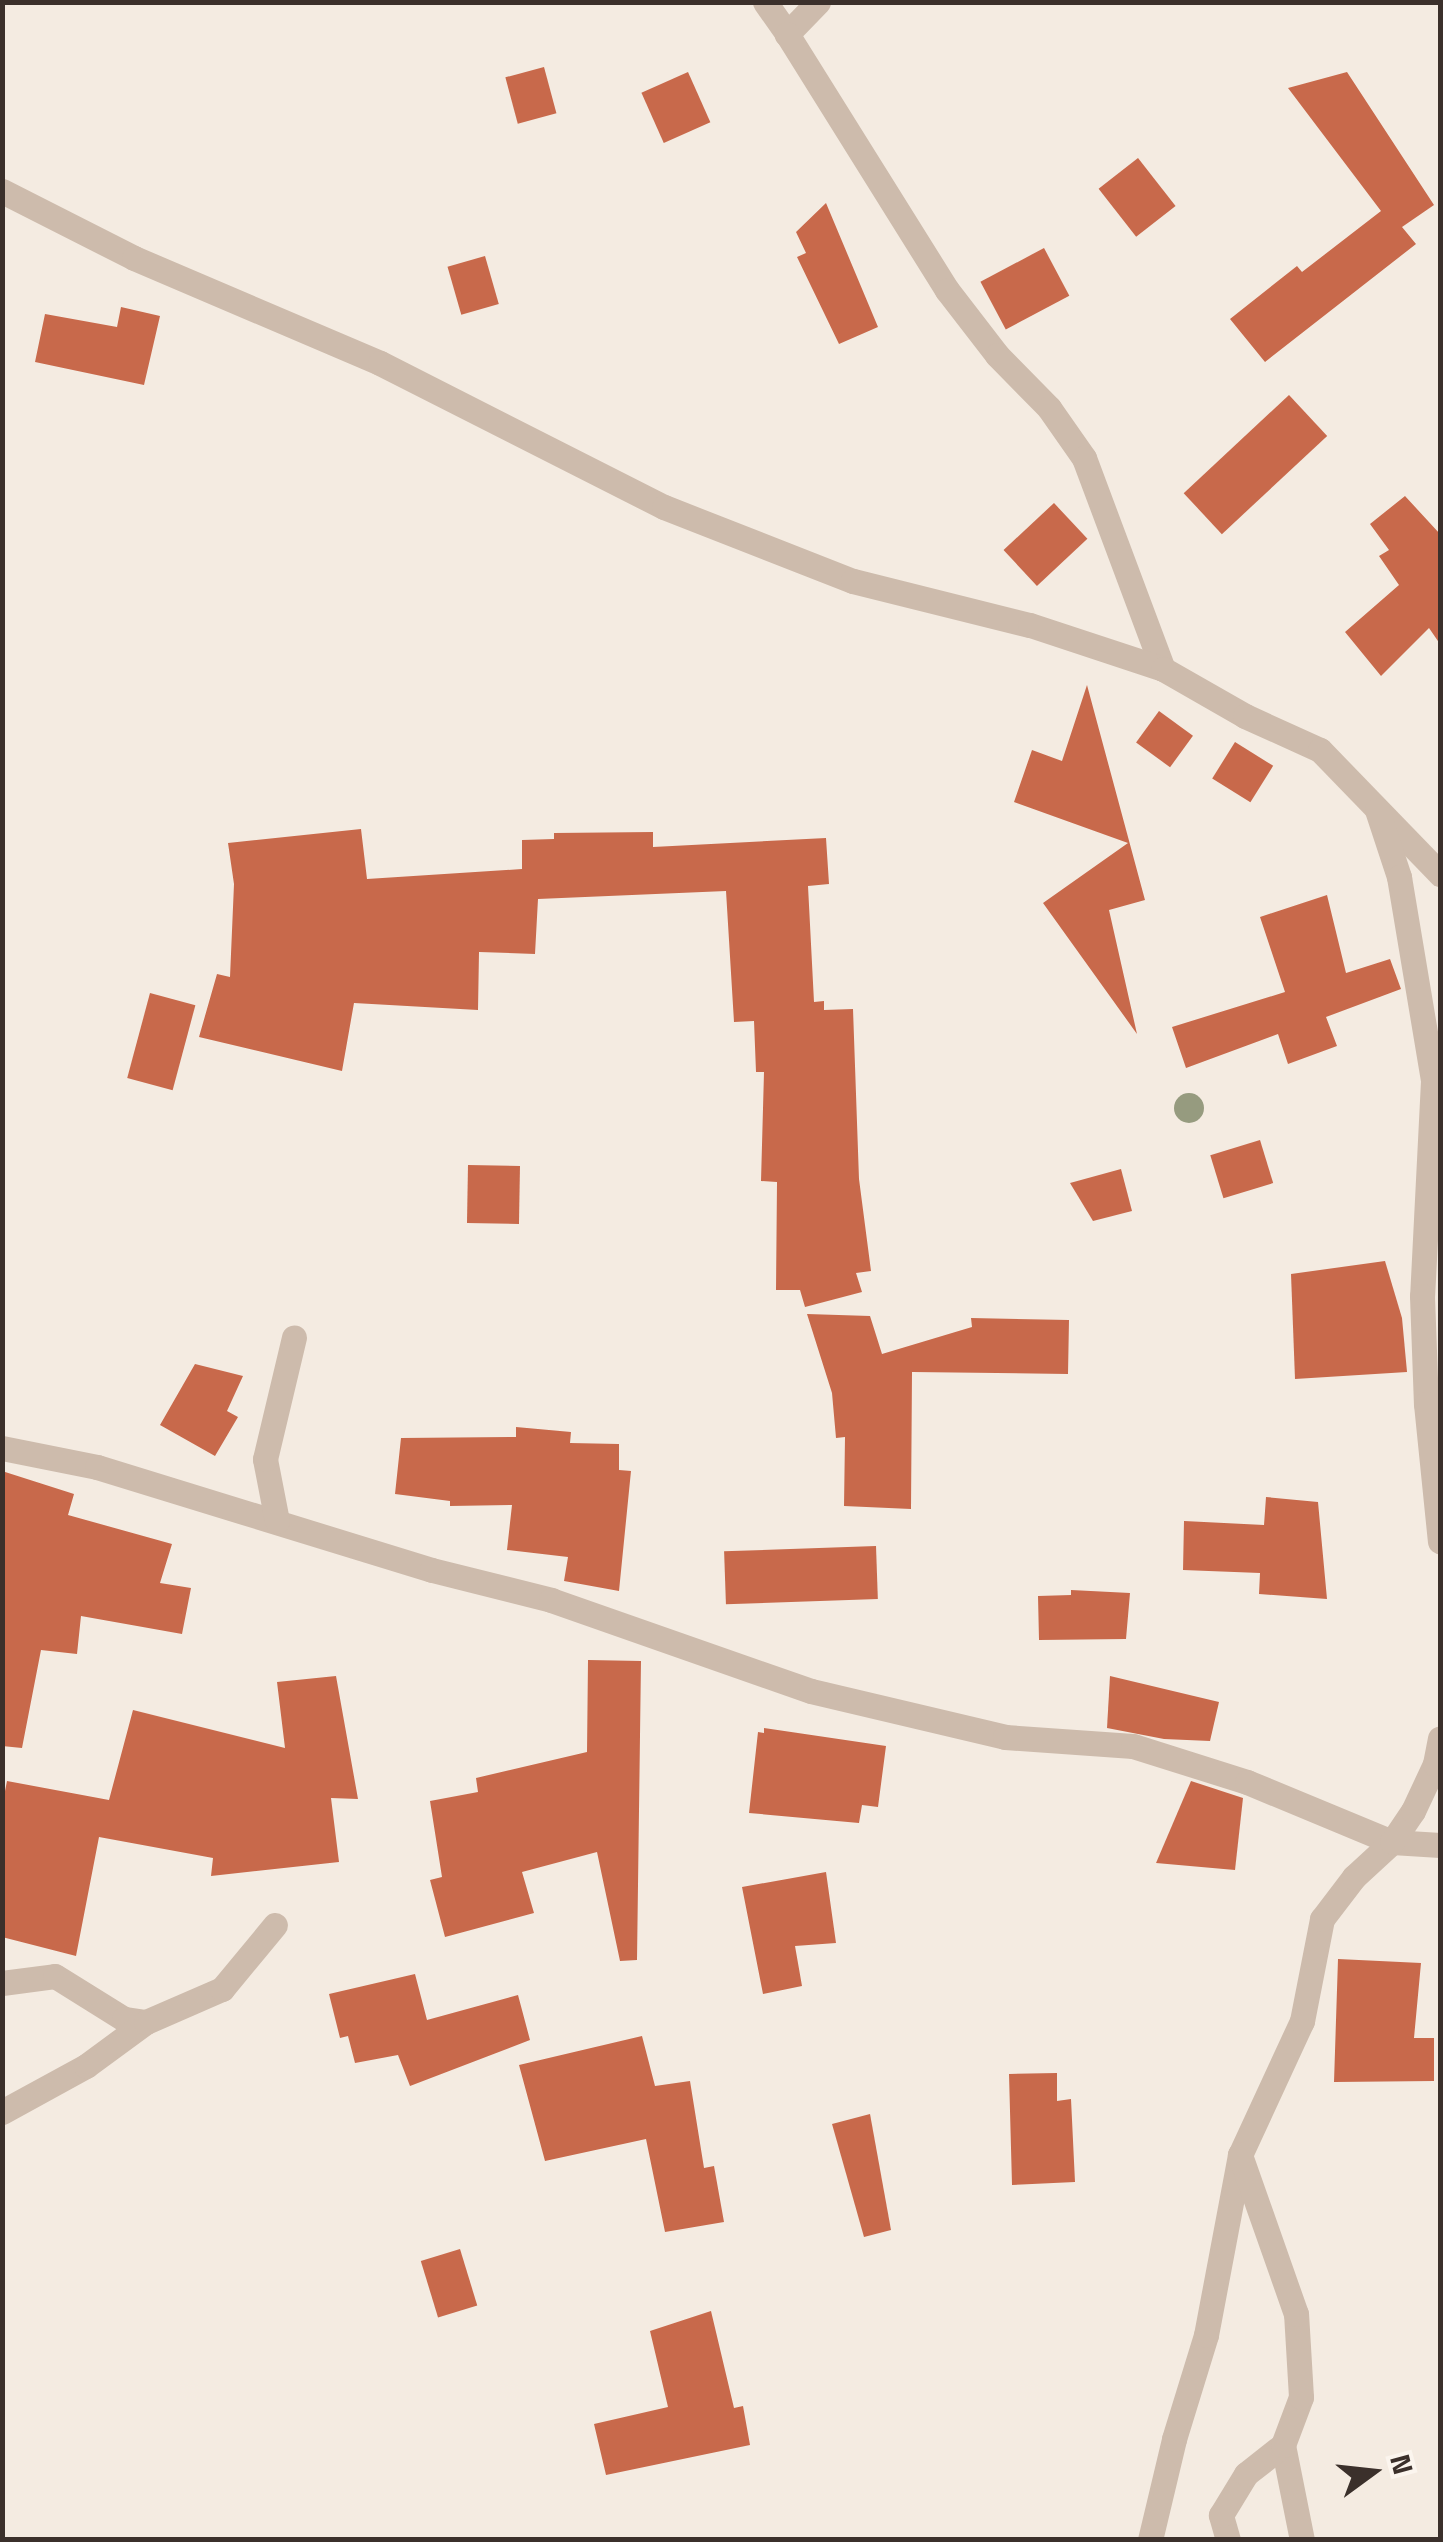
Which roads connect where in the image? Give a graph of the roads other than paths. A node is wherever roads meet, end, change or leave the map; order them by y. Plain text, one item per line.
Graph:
1 (765, 2) edge
2 (818, 2) edge
3 (787, 34) junction
4 (2, 191) edge
5 (1162, 669) junction
6 (1374, 800) junction
7 (1440, 874) edge
8 (294, 1336) dead end
9 (2, 1448) edge
10 (278, 1522) junction
11 (1440, 1541) edge
12 (1440, 1738) edge
13 (1433, 1777) edge
14 (1392, 1842) junction
15 (1440, 1845) edge
16 (275, 1925) dead end
17 (2, 1983) edge
18 (146, 2022) junction
19 (2, 2112) edge
20 (1240, 2155) junction
21 (1283, 2445) junction
22 (1150, 2540) edge
23 (1228, 2540) edge
24 (1302, 2540) edge

1 - 3 street
2 - 3 street
3 - 5 street
4 - 5 street
5 - 6 street
6 - 7 street
6 - 11 street
8 - 10 street
9 - 10 street
10 - 14 street
12 - 13 street
13 - 14 street
14 - 15 street
14 - 20 street
16 - 18 street
17 - 18 street
18 - 19 street
20 - 21 street
20 - 22 street
21 - 23 street
21 - 24 street

